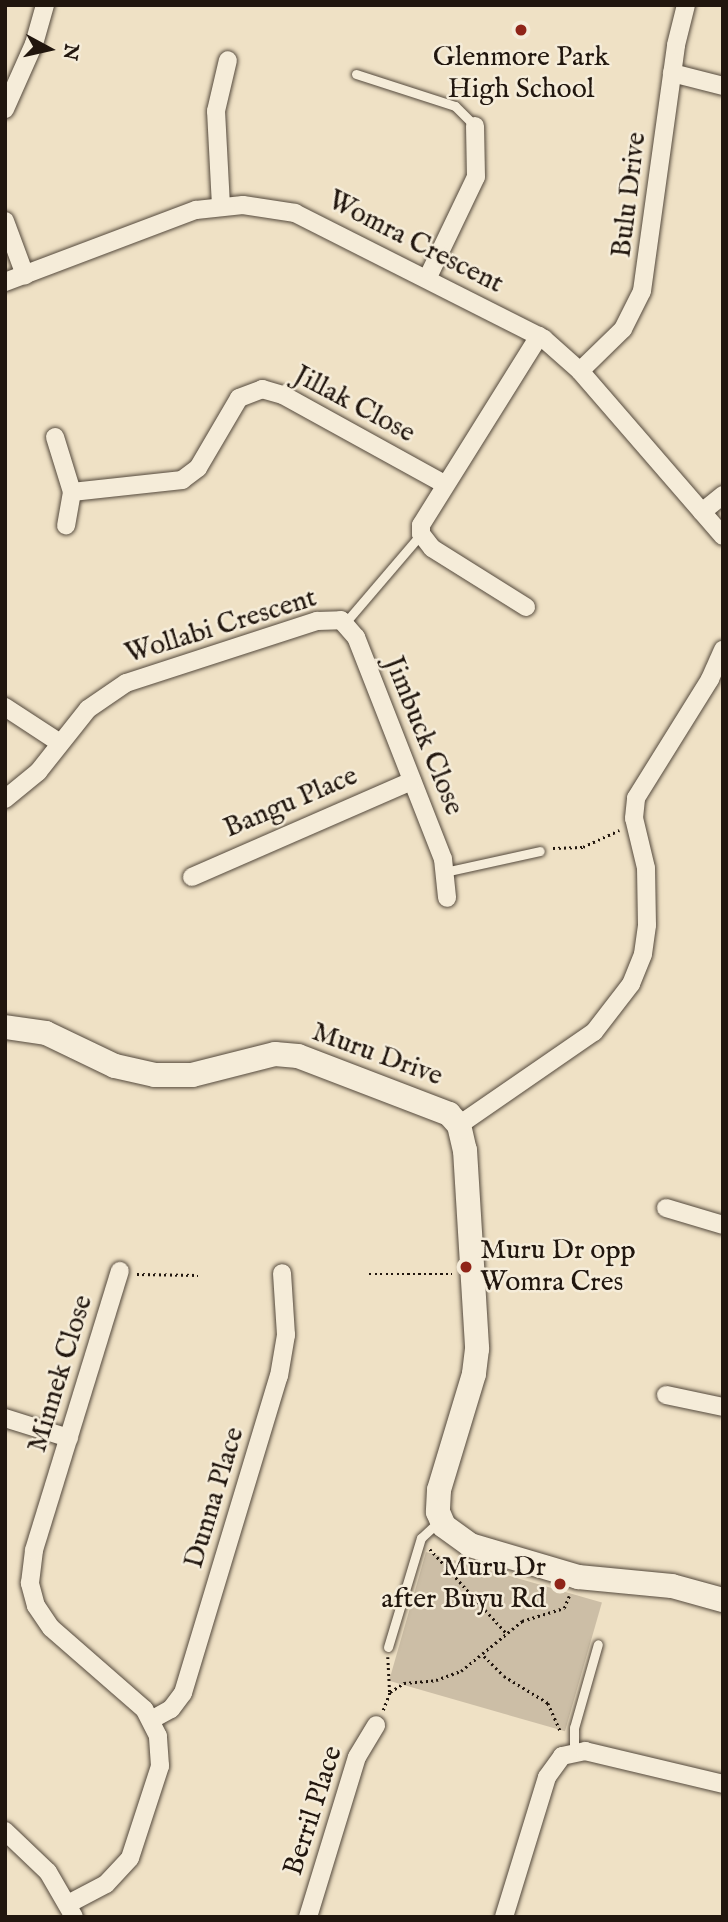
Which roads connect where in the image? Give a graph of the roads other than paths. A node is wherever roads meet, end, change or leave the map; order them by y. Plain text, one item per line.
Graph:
1 (45, 5) edge
2 (686, 5) edge
3 (228, 60) dead end
4 (672, 73) junction
5 (356, 74) dead end
6 (723, 86) edge
7 (5, 109) edge
8 (475, 127) joint
9 (221, 206) junction
10 (5, 221) edge
11 (26, 275) junction
12 (428, 277) junction
13 (5, 282) edge
14 (539, 336) junction
15 (580, 370) junction
16 (55, 437) dead end
17 (444, 484) junction
18 (72, 492) junction
19 (723, 495) edge
20 (702, 512) junction
21 (66, 525) dead end
22 (421, 534) junction
23 (723, 536) edge
24 (526, 607) dead end
25 (345, 623) junction
26 (723, 650) edge
27 (5, 707) edge
28 (60, 743) junction
29 (412, 781) junction
30 (5, 799) edge
31 (540, 851) road end
32 (445, 872) junction
33 (191, 877) dead end
34 (447, 898) dead end
35 (5, 1027) edge
36 (459, 1125) junction
37 (666, 1208) dead end
38 (723, 1225) edge
39 (120, 1271) road end
40 (282, 1273) dead end
41 (666, 1395) dead end
42 (723, 1407) edge
43 (5, 1418) edge
44 (69, 1438) junction
45 (441, 1520) junction
46 (723, 1600) edge
47 (598, 1644) dead end
48 (388, 1647) road end
49 (151, 1720) junction
50 (376, 1725) road end
51 (570, 1752) junction
52 (723, 1784) edge
53 (5, 1831) edge
54 (71, 1910) edge
55 (307, 1917) edge
56 (504, 1917) edge

1 - 7 street
2 - 4 street, Bulu Drive
3 - 9 street
4 - 6 street
4 - 15 street, Bulu Drive
5 - 8 lane
8 - 12 street
9 - 11 street, Womra Crescent
9 - 12 street, Womra Crescent
10 - 11 street
11 - 13 street, Womra Crescent
12 - 14 street, Womra Crescent
14 - 15 street, Womra Crescent
14 - 17 street, Wollabi Crescent
15 - 20 street, Womra Crescent
16 - 18 street
17 - 18 street, Jillak Close
17 - 22 street, Wollabi Crescent
18 - 21 street
19 - 20 street
20 - 23 street, Womra Crescent
22 - 24 street
22 - 25 lane, Wollabi Crescent
25 - 28 street, Wollabi Crescent
25 - 29 street, Jimbuck Close
26 - 36 street
27 - 28 street
28 - 30 street, Wollabi Crescent
29 - 32 street, Jimbuck Close
29 - 33 street, Bangu Place
31 - 32 lane
32 - 34 street, Jimbuck Close
35 - 36 street, Muru Drive
36 - 45 street, Muru Drive
37 - 38 street
39 - 44 street, Minnek Close
40 - 49 street, Dunna Place
41 - 42 street
43 - 44 street
44 - 49 street, Minnek Close
45 - 46 street
45 - 48 lane
47 - 51 lane
49 - 54 street, Minnek Close
50 - 55 street, Berril Place
51 - 52 street
51 - 56 street
53 - 54 street

